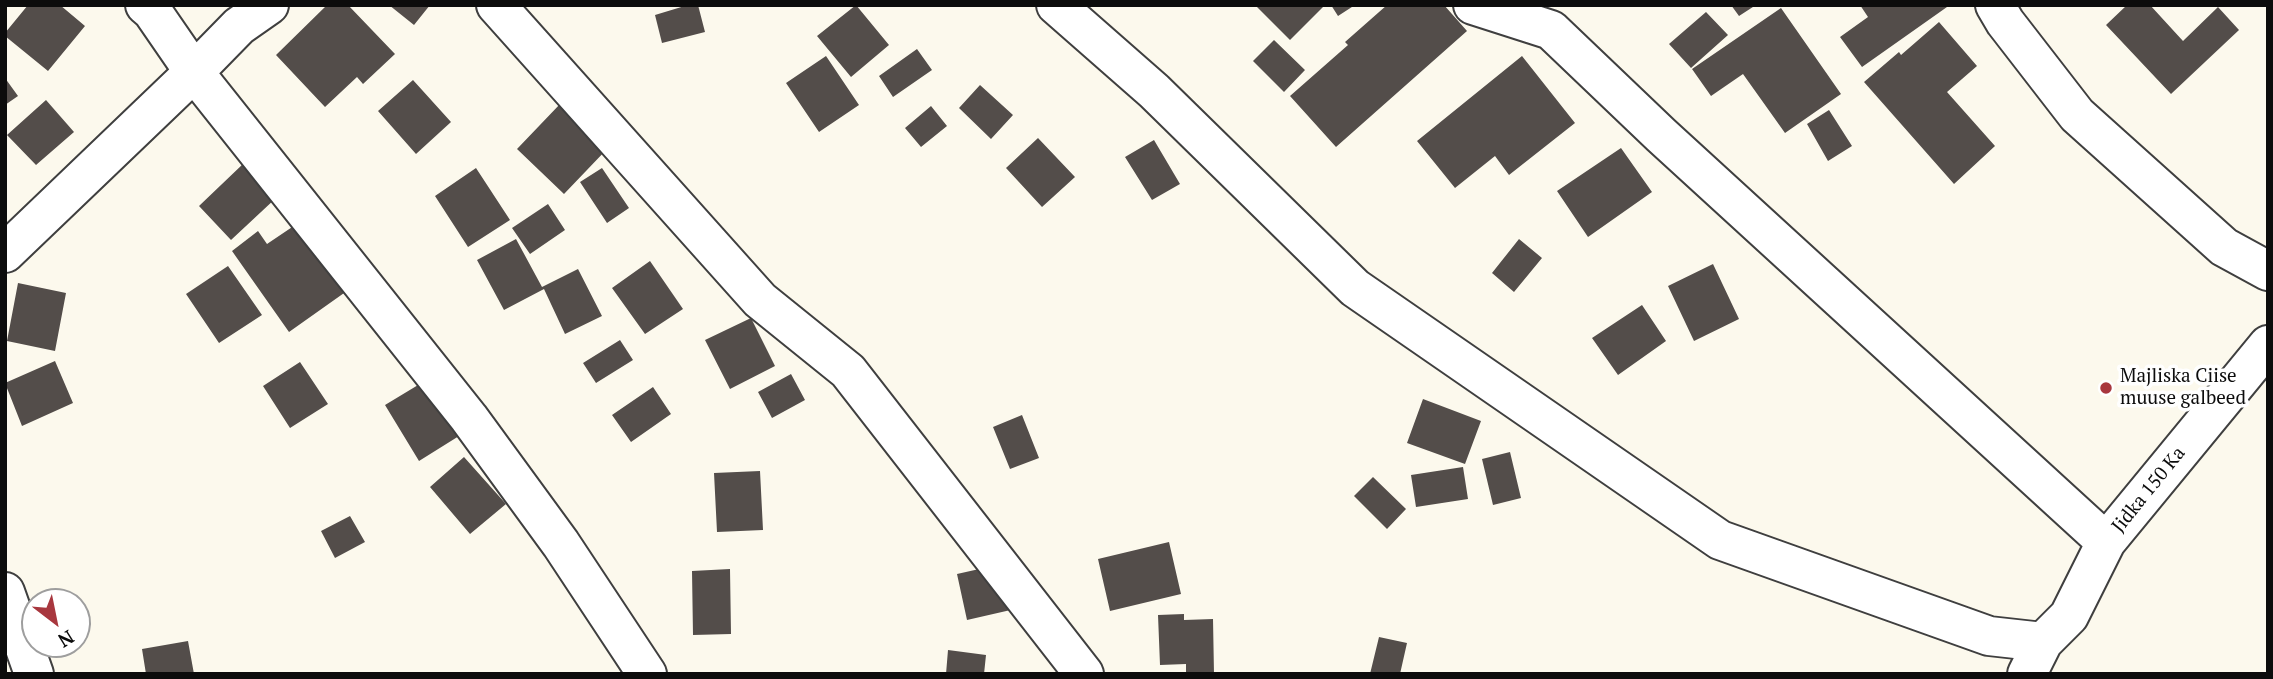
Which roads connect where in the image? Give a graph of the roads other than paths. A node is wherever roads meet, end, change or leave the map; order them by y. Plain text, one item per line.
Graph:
1 (145, 5) edge
2 (269, 5) edge
3 (496, 5) edge
4 (1056, 5) edge
5 (1473, 5) edge
6 (1995, 5) edge
7 (194, 72) junction
8 (5, 253) edge
9 (2268, 271) edge
10 (2268, 345) edge
11 (2106, 542) junction
12 (5, 592) edge
13 (2035, 658) edge
14 (34, 674) edge
15 (647, 674) edge
16 (1084, 674) edge

1 - 7 street
2 - 7 street
3 - 16 street
4 - 13 street
5 - 11 street
6 - 9 street
7 - 8 street
7 - 15 street
10 - 11 street, Jidka 150 Ka
11 - 13 street, Jidka 150 Ka
12 - 14 street

